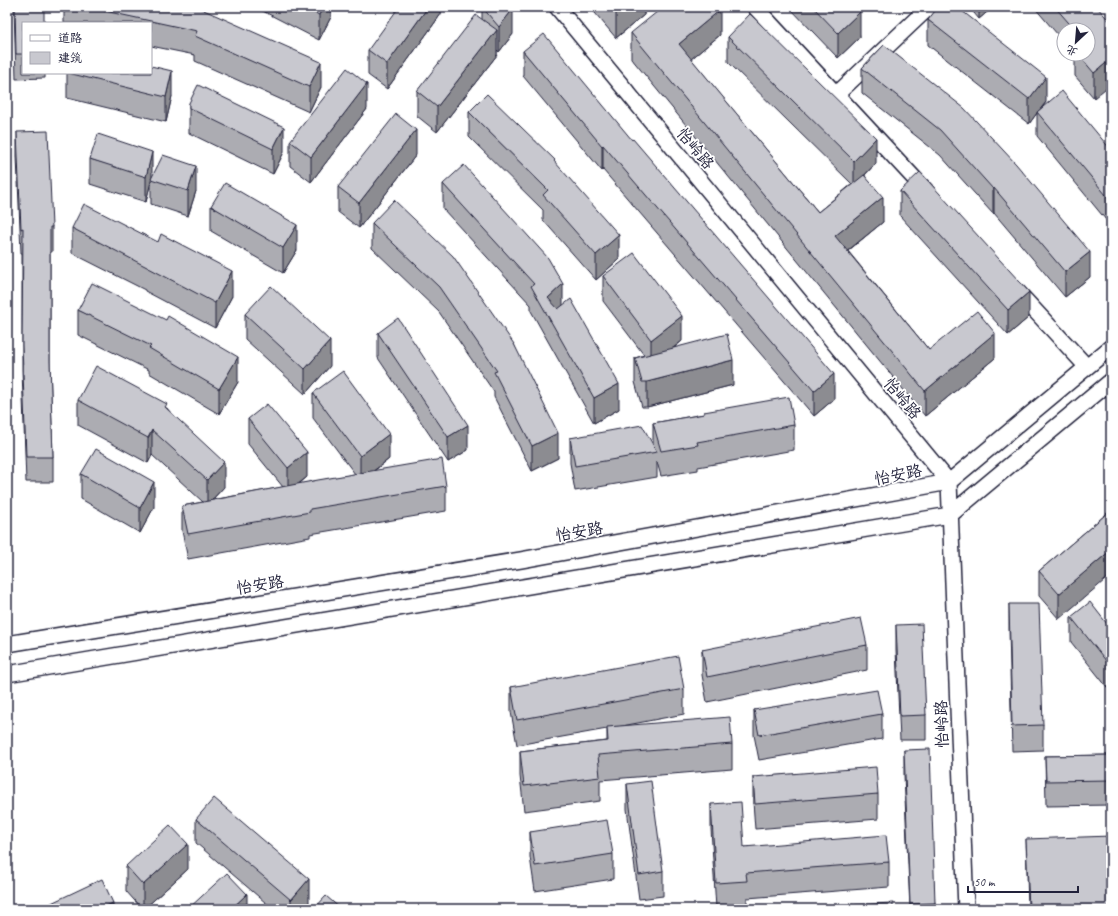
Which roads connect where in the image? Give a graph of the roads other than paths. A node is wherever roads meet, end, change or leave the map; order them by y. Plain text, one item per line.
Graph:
1 (557, 7) edge
2 (755, 7) edge
3 (929, 7) edge
4 (837, 94) junction
5 (938, 204) edge
6 (1007, 280) edge
7 (1111, 347) edge
8 (1086, 367) junction
9 (1111, 382) edge
10 (949, 482) junction
11 (950, 515) junction
12 (7, 644) edge
13 (7, 674) edge
14 (966, 909) edge

1 - 10 street, 怡岭路
2 - 4 street
3 - 4 street
4 - 5 street
6 - 8 street
7 - 8 street, 怡安路
8 - 10 street, 怡安路
9 - 11 street
10 - 11 street, 怡岭路
10 - 12 street, 怡安路
11 - 13 street
11 - 14 street, 怡岭路

